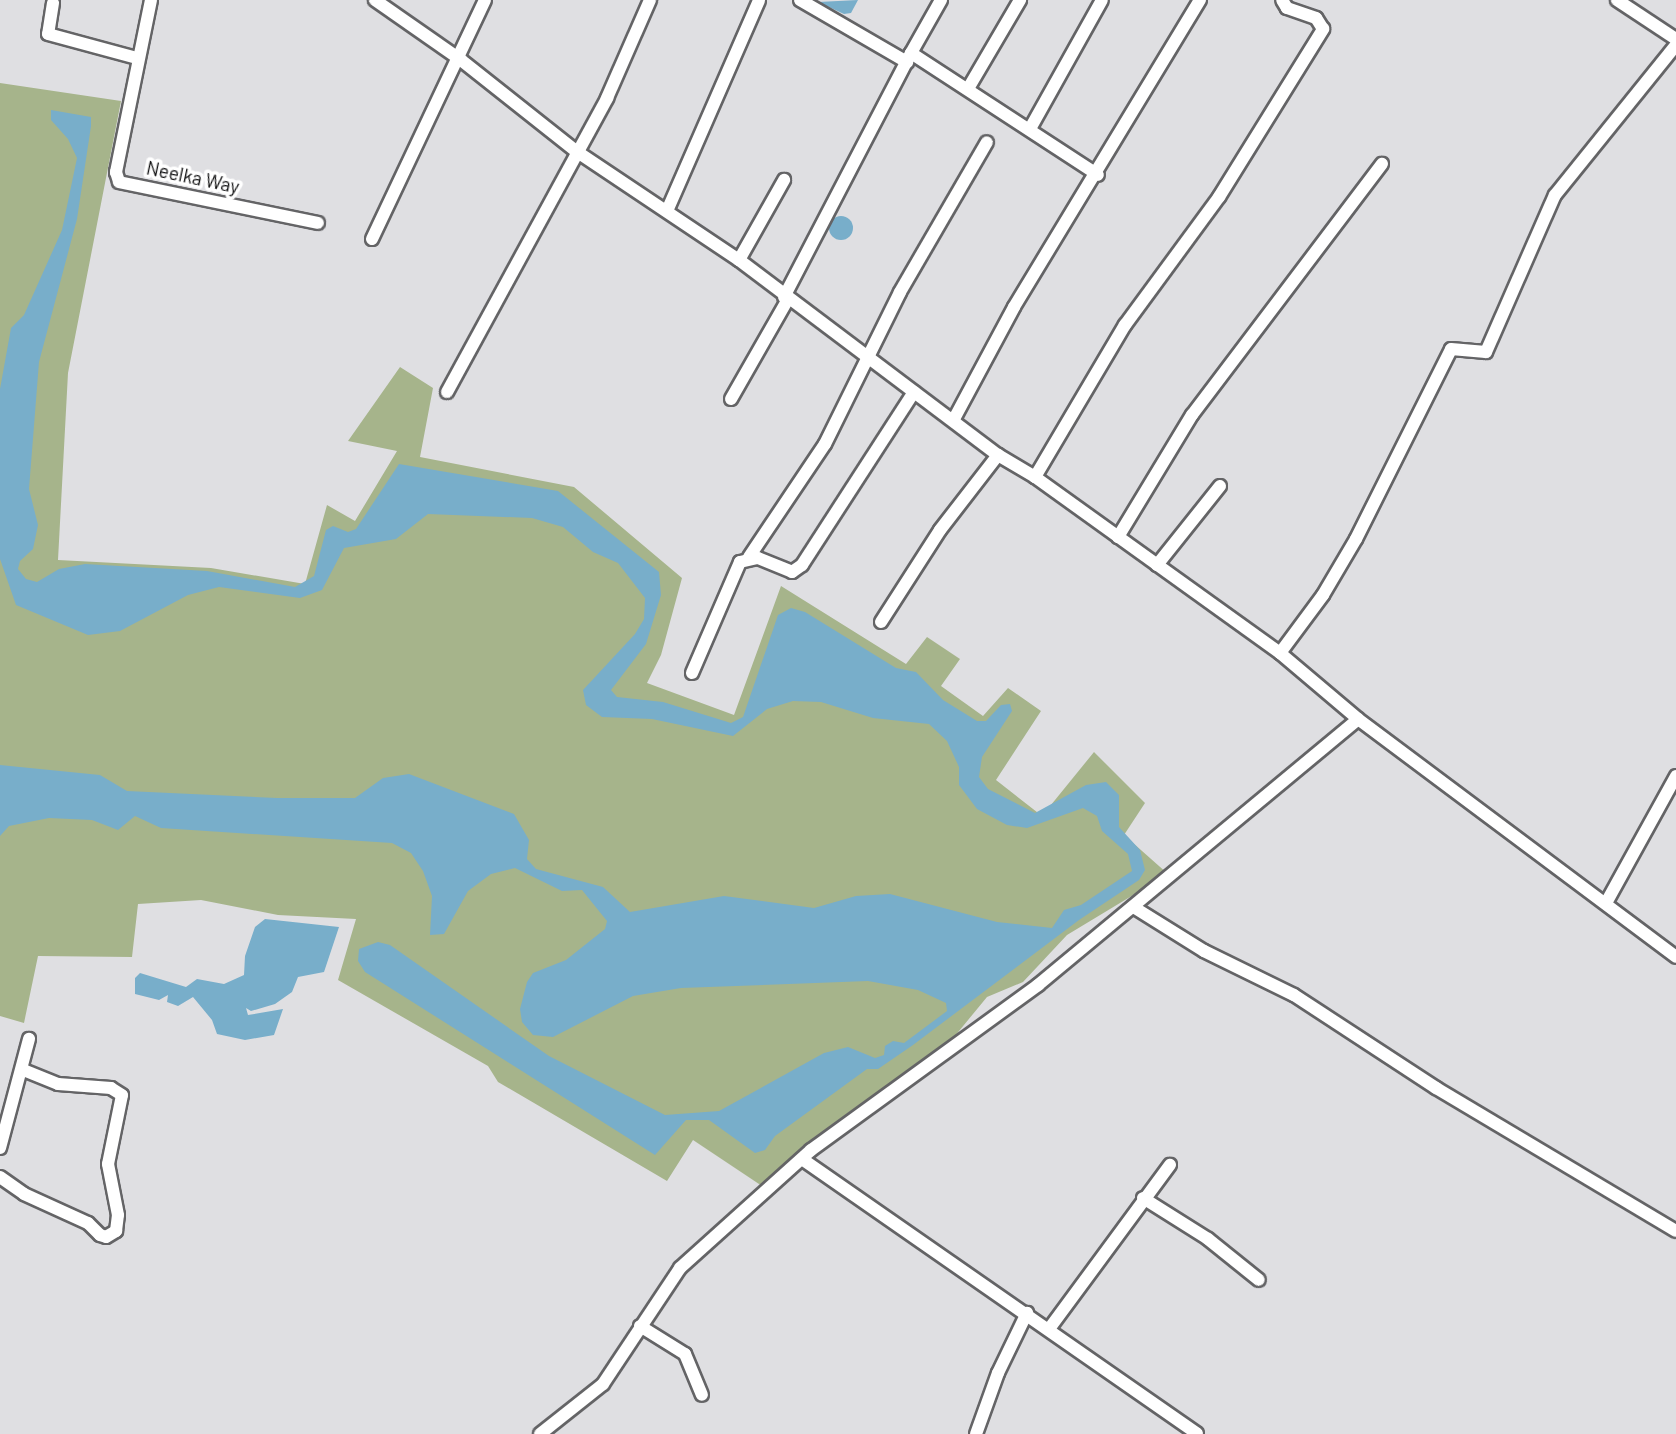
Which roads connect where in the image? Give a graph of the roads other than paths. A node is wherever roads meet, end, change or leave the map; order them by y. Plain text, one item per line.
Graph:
1 (151, 0) edge
2 (375, 0) edge
3 (485, 0) edge
4 (650, 0) edge
5 (759, 0) edge
6 (800, 0) edge
7 (941, 0) edge
8 (1020, 0) edge
9 (1102, 0) edge
10 (1282, 0) edge
11 (1622, 1) edge
12 (1193, 2) edge
13 (53, 3) dead end
14 (1676, 39) edge
15 (1676, 45) edge
16 (909, 57) junction
17 (137, 58) junction
18 (461, 60) junction
19 (968, 87) junction
20 (1031, 127) junction
21 (987, 142) dead end
22 (576, 151) junction
23 (1382, 164) dead end
24 (1098, 175) junction
25 (784, 180) dead end
26 (667, 211) junction
27 (318, 223) dead end
28 (372, 239) dead end
29 (739, 260) junction
30 (786, 298) junction
31 (868, 355) junction
32 (447, 392) dead end
33 (914, 393) junction
34 (731, 399) dead end
35 (954, 419) junction
36 (998, 455) junction
37 (1035, 477) junction
38 (1220, 486) dead end
39 (1118, 537) junction
40 (749, 557) junction
41 (1157, 565) junction
42 (881, 622) dead end
43 (1280, 653) junction
44 (692, 673) dead end
45 (1358, 719) junction
46 (1676, 776) edge
47 (1606, 903) junction
48 (1135, 908) junction
49 (1676, 957) edge
50 (29, 1039) dead end
51 (23, 1070) junction
52 (0, 1149) edge
53 (802, 1159) junction
54 (1170, 1165) dead end
55 (0, 1177) edge
56 (1143, 1198) junction
57 (1676, 1231) edge
58 (1259, 1280) dead end
59 (1027, 1313) junction
60 (640, 1325) junction
61 (1049, 1329) junction
62 (702, 1395) dead end
63 (540, 1434) edge
64 (976, 1434) edge
65 (1197, 1434) edge

1 - 17 street, Neelka Way
2 - 18 street
3 - 18 street
4 - 22 street
5 - 26 street
6 - 16 street
7 - 16 street
8 - 19 street
9 - 20 street
10 - 37 street
11 - 14 street
12 - 24 street
13 - 17 street
15 - 43 street
16 - 19 street
16 - 30 street
17 - 27 street, Neelka Way
18 - 22 street
18 - 28 street
19 - 20 street
20 - 24 street
21 - 31 street
22 - 26 street
22 - 32 street
23 - 39 street
24 - 35 street
25 - 29 street
26 - 29 street
29 - 30 street
30 - 31 street
30 - 34 street
31 - 33 street
31 - 40 street
33 - 35 street
33 - 40 street
35 - 36 street
36 - 37 street
36 - 42 street
37 - 39 street
38 - 41 street
39 - 41 street
40 - 44 street
41 - 43 street
43 - 45 street
45 - 47 street
45 - 48 street
46 - 47 street
47 - 49 street
48 - 53 street
48 - 57 street
50 - 51 street
51 - 52 street
51 - 55 street
53 - 59 street
53 - 60 street
54 - 56 street
56 - 58 street
56 - 61 street
59 - 61 street
59 - 64 street
60 - 62 street
60 - 63 street
61 - 65 street

